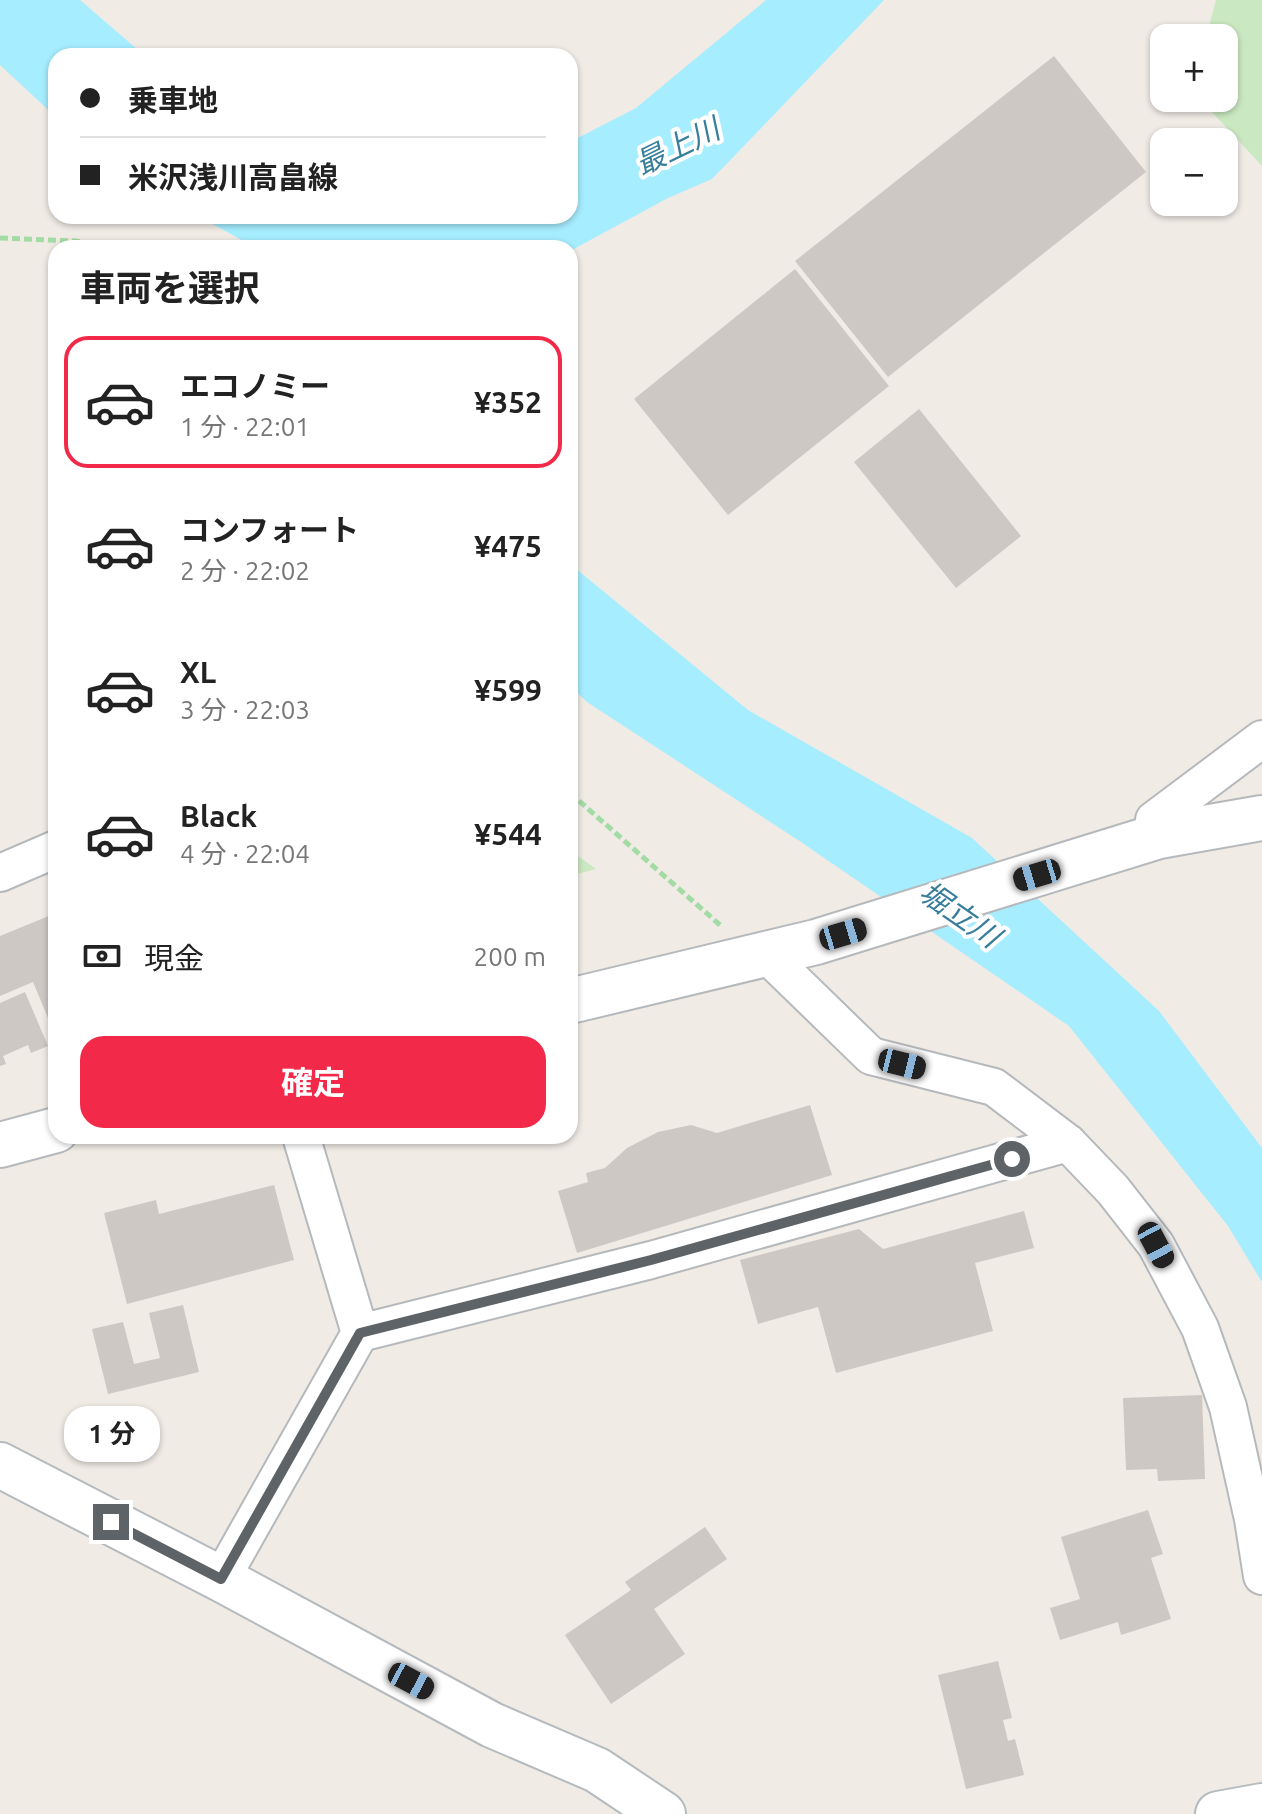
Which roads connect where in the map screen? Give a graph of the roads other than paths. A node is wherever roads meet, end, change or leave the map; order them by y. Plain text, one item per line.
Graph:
1 (1262, 739) edge
2 (1262, 818) edge
3 (1159, 836) junction
4 (48, 852) edge
5 (0, 873) edge
6 (765, 953) junction
7 (578, 999) edge
8 (48, 1132) edge
9 (1068, 1143) junction
10 (303, 1144) edge
11 (0, 1145) edge
12 (360, 1333) junction
13 (0, 1465) edge
14 (1262, 1576) edge
15 (221, 1579) junction
16 (1262, 1806) edge
17 (663, 1814) edge
18 (1218, 1814) edge

1 - 3 street
2 - 3 street
3 - 6 street
4 - 5 street
6 - 7 street
6 - 9 street
8 - 11 street
9 - 12 street
9 - 14 street
10 - 12 street
12 - 15 street
13 - 15 street
15 - 17 street
16 - 18 street

